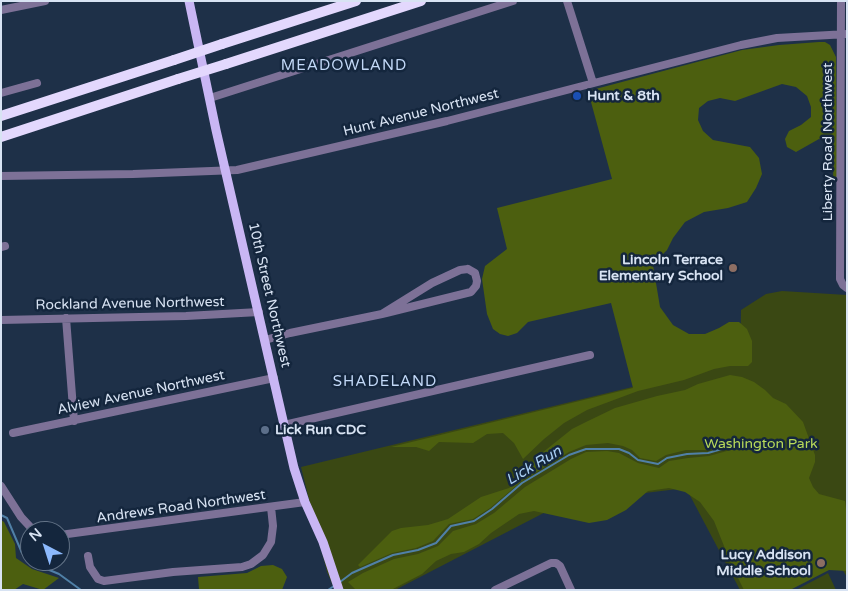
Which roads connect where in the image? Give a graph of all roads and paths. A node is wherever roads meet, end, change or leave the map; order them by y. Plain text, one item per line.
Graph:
1 (45, 1) edge
2 (189, 1) edge
3 (356, 1) edge
4 (421, 1) edge
5 (513, 1) edge
6 (567, 1) edge
7 (841, 1) edge
8 (1, 10) edge
9 (844, 34) edge
10 (37, 83) dead end
11 (593, 83) junction
12 (844, 90) edge
13 (1, 93) edge
14 (210, 98) junction
15 (1, 116) edge
16 (1, 137) edge
17 (226, 171) junction
18 (1, 176) edge
19 (844, 181) edge
20 (844, 224) edge
21 (844, 285) edge
22 (259, 312) junction
23 (382, 314) junction
24 (66, 318) junction
25 (1, 320) edge
26 (265, 340) junction
27 (590, 355) dead end
28 (274, 378) junction
29 (74, 421) junction
30 (284, 425) junction
31 (13, 433) dead end
32 (1, 486) edge
33 (305, 502) junction
34 (271, 507) junction
35 (26, 521) edge
36 (70, 535) edge
37 (88, 556) dead end
38 (338, 590) edge
39 (495, 590) edge
40 (572, 590) edge

1 - 8 street
2 - 14 main road, 10th Street Northwest
3 - 15 highway, bridge
4 - 16 highway, bridge
5 - 14 street
6 - 11 street
7 - 9 street, Liberty Road Northwest
9 - 11 street, Hunt Avenue Northwest
9 - 12 street, Liberty Road Northwest
10 - 13 street
11 - 17 street, Hunt Avenue Northwest
12 - 19 street, Liberty Road Northwest
14 - 17 main road, 10th Street Northwest
17 - 18 street, Hunt Avenue Northwest
17 - 22 main road, 10th Street Northwest
19 - 20 street, Liberty Road Northwest
20 - 21 street, Liberty Road Northwest
22 - 24 street, Rockland Avenue Northwest
22 - 26 main road, 10th Street Northwest
23 - 23 street
23 - 26 street
24 - 25 street, Rockland Avenue Northwest
24 - 29 street
26 - 28 main road, 10th Street Northwest
27 - 30 street
28 - 29 street, Alview Avenue Northwest
28 - 30 main road, 10th Street Northwest
29 - 31 street, Alview Avenue Northwest
30 - 33 main road, 10th Street Northwest
32 - 35 street
33 - 34 street, Andrews Road Northwest
33 - 38 main road, 10th Street Northwest
34 - 36 street, Andrews Road Northwest
34 - 37 street
39 - 40 street

